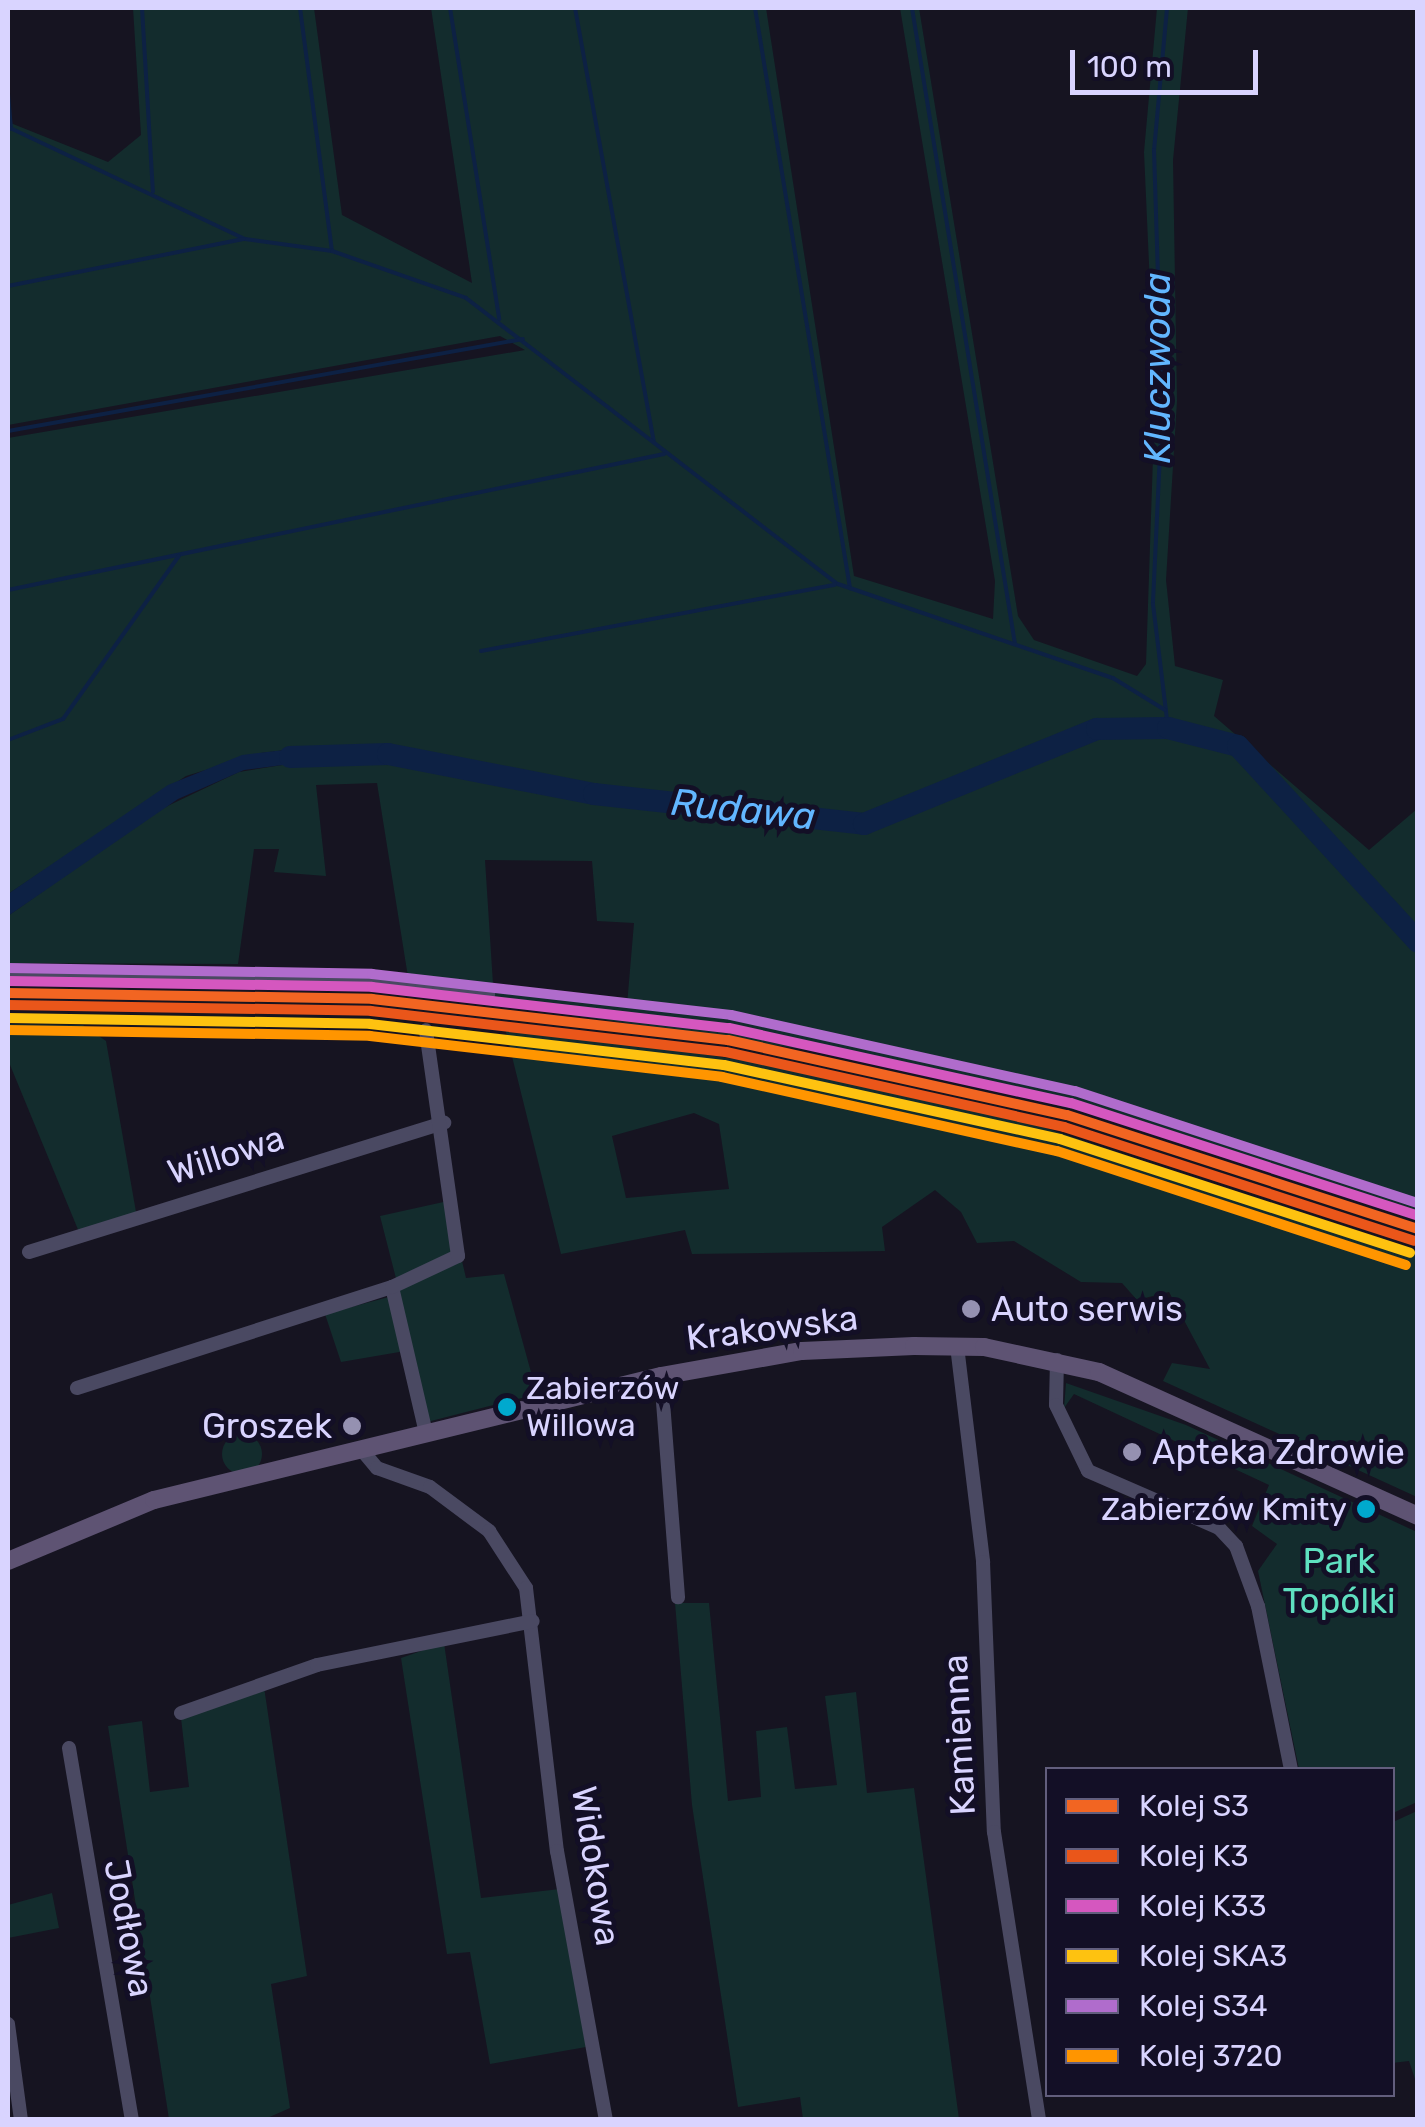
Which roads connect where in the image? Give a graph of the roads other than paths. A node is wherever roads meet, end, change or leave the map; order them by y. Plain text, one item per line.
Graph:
1 (8, 971) edge
2 (488, 994) dead end
3 (426, 1030) dead end
4 (444, 1124) junction
5 (29, 1252) dead end
6 (392, 1287) junction
7 (957, 1346) junction
8 (1057, 1360) junction
9 (661, 1376) junction
10 (77, 1388) dead end
11 (426, 1433) junction
12 (361, 1449) junction
13 (1418, 1516) edge
14 (8, 1561) edge
15 (678, 1597) dead end
16 (533, 1621) junction
17 (181, 1713) dead end
18 (70, 1748) dead end
19 (1290, 1767) edge
20 (8, 2024) edge
21 (22, 2120) edge
22 (132, 2120) edge
23 (606, 2120) edge
24 (1039, 2120) edge

1 - 2 street
3 - 4 street
4 - 5 street, Willowa
4 - 6 street
6 - 10 street
6 - 11 street
7 - 8 main road, Krakowska
7 - 9 main road, Krakowska
7 - 24 street, Kamienna
8 - 13 main road, Krakowska
8 - 19 street
9 - 11 main road, Krakowska
9 - 15 street
11 - 12 main road, Krakowska
12 - 14 main road, Krakowska
12 - 16 street, Widokowa
16 - 17 street
16 - 23 street, Widokowa
18 - 22 street, Jodłowa
20 - 21 street

